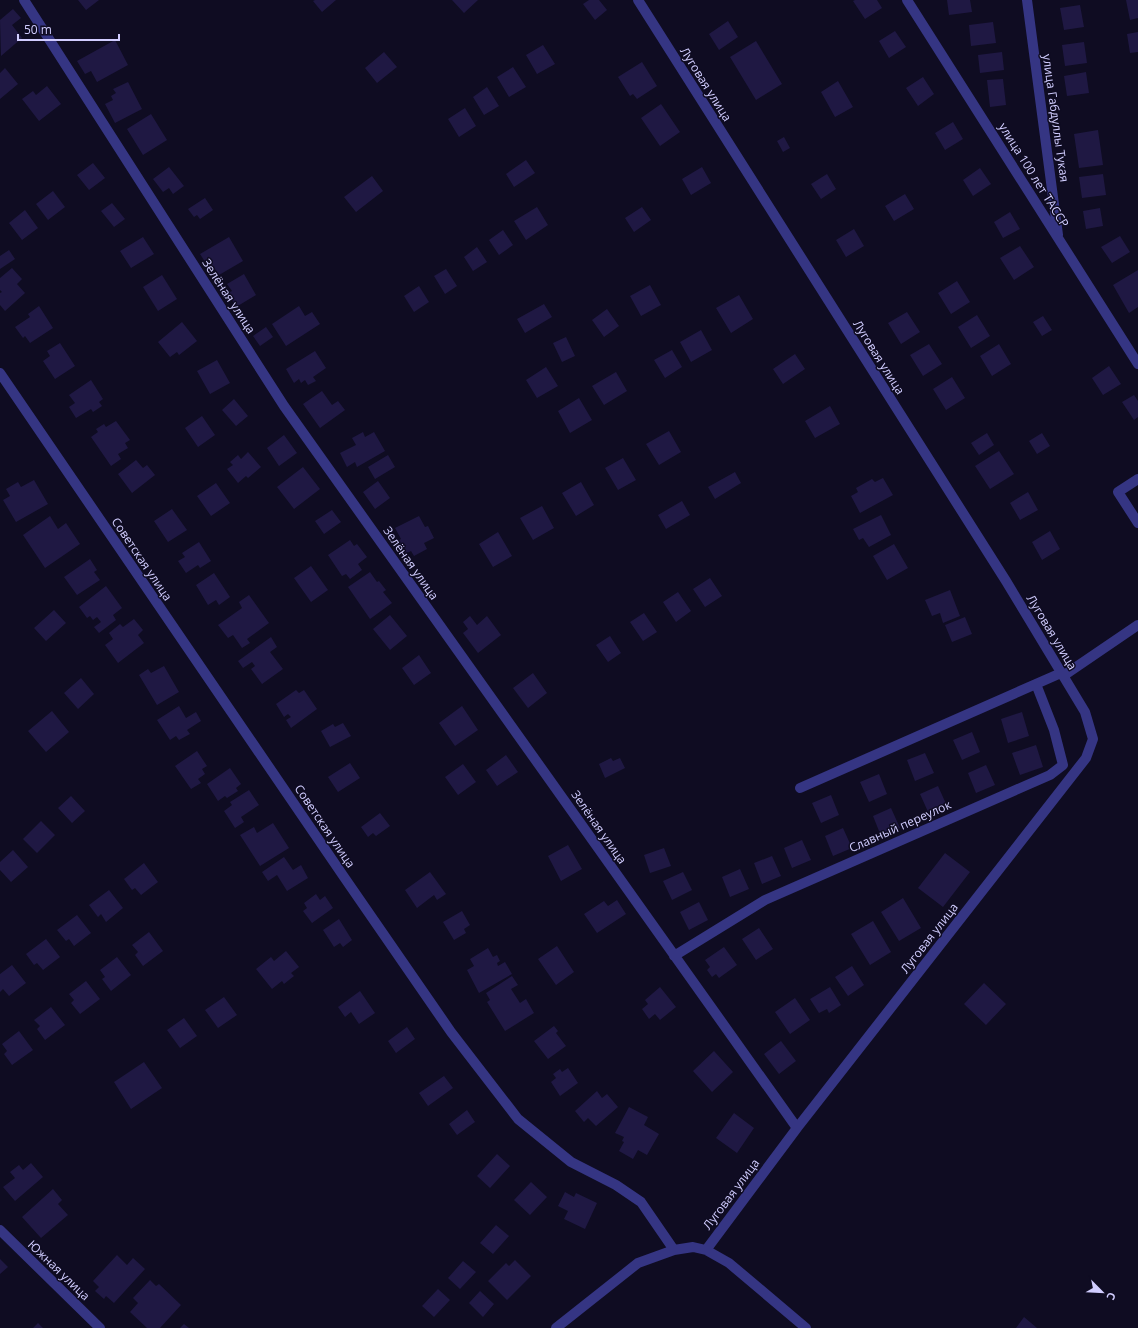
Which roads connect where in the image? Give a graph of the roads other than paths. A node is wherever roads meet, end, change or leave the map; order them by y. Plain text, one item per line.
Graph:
1 (24, 0) edge
2 (638, 0) edge
3 (908, 0) edge
4 (1027, 0) edge
5 (1059, 239) junction
6 (1138, 364) edge
7 (0, 373) edge
8 (1138, 478) edge
9 (1138, 523) edge
10 (1138, 625) edge
11 (1062, 675) junction
12 (1036, 684) junction
13 (800, 788) dead end
14 (674, 956) junction
15 (797, 1128) junction
16 (0, 1230) edge
17 (674, 1250) junction
18 (706, 1250) junction
19 (100, 1328) edge
20 (556, 1328) edge
21 (806, 1328) edge

1 - 14 street, Зелёная улица
2 - 11 street, Луговая улица
3 - 5 street, улица 100 лет ТАССР
4 - 5 street, улица Габдуллы Тукая
5 - 6 street, улица 100 лет ТАССР
7 - 17 street, Советская улица
8 - 9 street
10 - 11 street
11 - 12 street
11 - 15 street, Луговая улица
12 - 13 street
12 - 14 street, Славный переулок
14 - 15 street, Зелёная улица
15 - 18 street, Луговая улица
16 - 19 street, Южная улица
17 - 18 street
17 - 20 street
18 - 21 street

